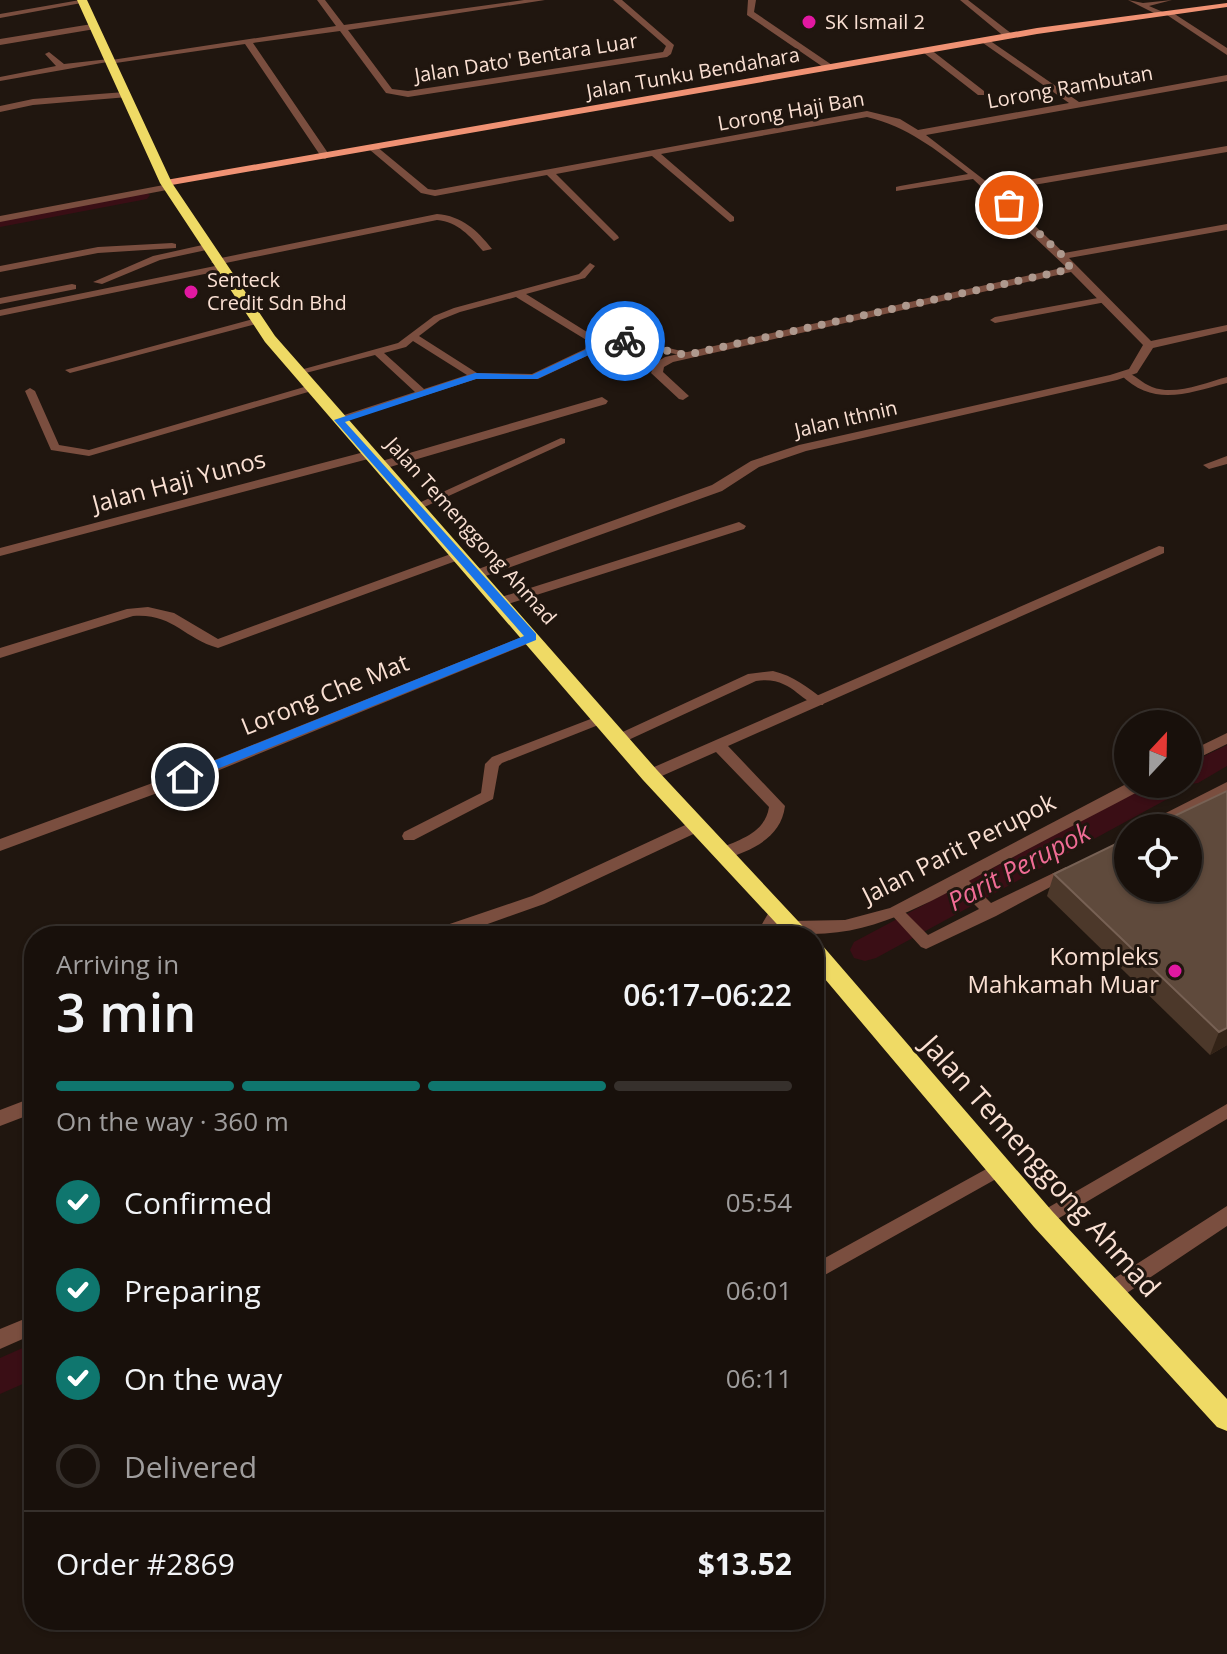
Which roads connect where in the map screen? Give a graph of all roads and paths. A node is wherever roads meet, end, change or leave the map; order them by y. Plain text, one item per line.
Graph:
1 (321, 0) edge
2 (541, 0) edge
3 (617, 0) edge
4 (752, 0) edge
5 (964, 0) edge
6 (1132, 0) edge
7 (1168, 0) edge
8 (82, 1) edge
9 (1142, 5) junction
10 (1227, 5) edge
11 (1165, 13) junction
12 (0, 16) edge
13 (92, 27) junction
14 (342, 28) junction
15 (1009, 36) junction
16 (986, 41) junction
17 (0, 42) edge
18 (248, 42) junction
19 (927, 51) junction
20 (1227, 52) edge
21 (49, 54) dead end
22 (109, 61) junction
23 (62, 67) junction
24 (829, 67) junction
25 (1227, 78) edge
26 (0, 79) edge
27 (981, 93) dead end
28 (125, 95) junction
29 (1076, 104) junction
30 (0, 109) edge
31 (919, 133) junction
32 (373, 148) junction
33 (1227, 149) edge
34 (655, 154) junction
35 (325, 156) junction
36 (550, 173) junction
37 (975, 176) junction
38 (167, 185) junction
39 (900, 189) dead end
40 (991, 189) junction
41 (0, 219) edge
42 (730, 219) dead end
43 (1227, 227) edge
44 (614, 238) dead end
45 (487, 249) dead end
46 (211, 254) junction
47 (1063, 256) junction
48 (590, 266) dead end
49 (0, 269) edge
50 (1071, 269) junction
51 (520, 295) junction
52 (1103, 300) junction
53 (0, 301) edge
54 (0, 313) edge
55 (995, 320) dead end
56 (257, 321) junction
57 (1227, 328) edge
58 (415, 338) junction
59 (593, 340) junction
60 (1149, 345) junction
61 (377, 352) junction
62 (686, 355) junction
63 (70, 370) dead end
64 (298, 372) junction
65 (1125, 374) junction
66 (475, 376) junction
67 (1227, 380) edge
68 (311, 388) junction
69 (30, 391) dead end
70 (422, 393) junction
71 (683, 396) dead end
72 (602, 401) dead end
73 (339, 420) junction
74 (561, 441) dead end
75 (1227, 460) edge
76 (374, 461) junction
77 (1209, 465) dead end
78 (416, 507) junction
79 (739, 526) dead end
80 (1159, 550) dead end
81 (0, 552) edge
82 (459, 555) junction
83 (475, 575) junction
84 (500, 602) junction
85 (532, 637) junction
86 (0, 653) edge
87 (818, 702) junction
88 (601, 719) junction
89 (1227, 738) edge
90 (619, 739) junction
91 (719, 746) junction
92 (1202, 751) edge
93 (650, 775) junction
94 (1227, 787) edge
95 (1114, 797) edge
96 (1176, 814) edge
97 (696, 826) junction
98 (409, 836) dead end
99 (0, 845) edge
100 (722, 854) junction
101 (1087, 861) edge
102 (958, 879) junction
103 (778, 911) junction
104 (896, 912) junction
105 (991, 912) junction
106 (464, 926) edge
107 (770, 926) edge
108 (792, 926) edge
109 (824, 931) edge
110 (824, 963) edge
111 (24, 1109) edge
112 (1227, 1111) edge
113 (0, 1118) edge
114 (999, 1169) junction
115 (1227, 1215) edge
116 (1043, 1219) junction
117 (824, 1267) edge
118 (1111, 1292) junction
119 (24, 1328) edge
120 (0, 1339) edge
121 (1227, 1418) edge

1 - 14 street
2 - 14 street
3 - 14 street, Jalan Dato' Bentara Luar
4 - 24 lane
5 - 15 lane
6 - 9 lane
7 - 9 lane
8 - 12 street
8 - 13 main road, Jalan Temenggong Ahmad
9 - 11 lane
10 - 11 street, Jalan Tunku Bendahara
11 - 15 street, Jalan Tunku Bendahara
11 - 20 street
13 - 17 street
13 - 22 main road, Jalan Temenggong Ahmad
14 - 18 street
15 - 16 street, Jalan Tunku Bendahara
16 - 19 street, Jalan Tunku Bendahara
16 - 29 street
18 - 22 street
18 - 35 street
19 - 24 street, Jalan Tunku Bendahara
19 - 27 street
21 - 23 lane
22 - 23 lane
22 - 28 main road, Jalan Temenggong Ahmad
23 - 26 lane
24 - 32 street, Jalan Tunku Bendahara
25 - 29 street, Lorong Rambutan
28 - 30 street
28 - 38 main road, Jalan Temenggong Ahmad
29 - 31 street, Lorong Rambutan
31 - 34 street, Lorong Haji Ban
31 - 37 street, Lorong Haji Ban
32 - 35 street, Jalan Tunku Bendahara
32 - 36 street, Lorong Haji Ban
33 - 40 street
34 - 36 street, Lorong Haji Ban
34 - 42 street
35 - 38 street, Jalan Tunku Bendahara
36 - 44 street
37 - 39 street
37 - 40 street, Lorong Haji Ban
38 - 41 lane
38 - 46 main road, Jalan Temenggong Ahmad
40 - 47 street, Lorong Haji Ban
43 - 47 street
45 - 46 street
46 - 49 street
46 - 53 street
46 - 54 street
46 - 56 main road, Jalan Temenggong Ahmad
47 - 50 street, Lorong Haji Ban
48 - 51 lane
50 - 52 street, Lorong Haji Ban
50 - 62 street
51 - 58 lane
51 - 59 lane
52 - 55 lane
52 - 60 street, Lorong Haji Ban
56 - 63 lane
56 - 64 main road, Jalan Temenggong Ahmad
57 - 60 street
58 - 61 lane
58 - 66 lane
59 - 62 lane
59 - 66 lane
60 - 65 street
61 - 64 lane
61 - 70 lane
62 - 71 street
64 - 68 main road, Jalan Temenggong Ahmad
65 - 67 lane
65 - 83 street, Jalan Ithnin
66 - 70 lane
68 - 69 lane
68 - 73 main road, Jalan Temenggong Ahmad
70 - 73 lane
72 - 76 street, Jalan Haji Yunos
73 - 76 main road, Jalan Temenggong Ahmad
74 - 78 lane
75 - 77 street
76 - 78 main road, Jalan Temenggong Ahmad
76 - 81 street, Jalan Haji Yunos
78 - 82 main road, Jalan Temenggong Ahmad
79 - 84 street
80 - 87 street
82 - 83 main road, Jalan Temenggong Ahmad
82 - 86 street
83 - 84 main road, Jalan Temenggong Ahmad
84 - 85 main road, Jalan Temenggong Ahmad
85 - 88 main road, Jalan Temenggong Ahmad
85 - 99 street, Lorong Che Mat
87 - 90 lane
87 - 91 street
88 - 90 main road, Jalan Temenggong Ahmad
88 - 98 lane
89 - 92 street
90 - 93 main road, Jalan Temenggong Ahmad
91 - 93 street
91 - 100 street
93 - 97 main road, Jalan Temenggong Ahmad
94 - 96 lane
95 - 102 street, Jalan Parit Perupok
97 - 100 main road, Jalan Temenggong Ahmad
97 - 106 street
100 - 103 main road, Jalan Temenggong Ahmad
101 - 105 lane
102 - 104 street, Jalan Parit Perupok
102 - 105 lane
103 - 107 street
103 - 108 main road, Jalan Temenggong Ahmad
104 - 105 lane
104 - 109 street, Jalan Parit Perupok
110 - 114 main road, Jalan Temenggong Ahmad
111 - 113 street
112 - 116 lane
114 - 116 main road, Jalan Temenggong Ahmad
114 - 117 lane
115 - 118 street
116 - 118 main road, Jalan Temenggong Ahmad
118 - 121 main road, Jalan Temenggong Ahmad
119 - 120 street

